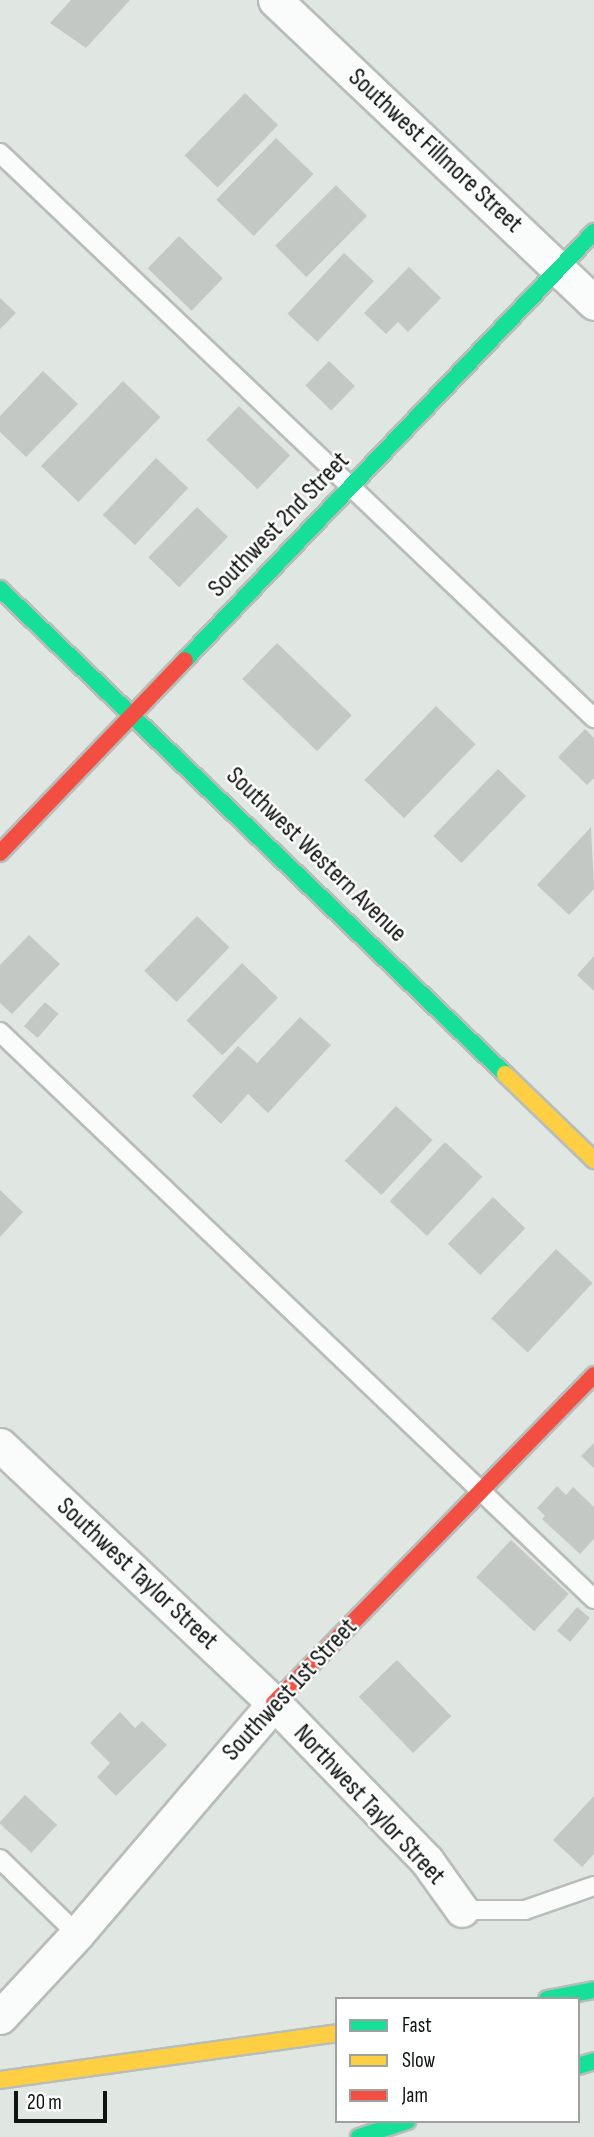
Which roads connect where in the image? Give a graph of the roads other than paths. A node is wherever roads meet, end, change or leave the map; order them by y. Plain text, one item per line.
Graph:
1 (285, 3) edge
2 (0, 153) edge
3 (594, 232) edge
4 (560, 269) junction
5 (594, 303) edge
6 (350, 487) junction
7 (0, 589) edge
8 (132, 712) junction
9 (594, 718) edge
10 (0, 853) edge
11 (0, 1032) edge
12 (594, 1160) edge
13 (594, 1376) edge
14 (0, 1446) edge
15 (480, 1492) junction
16 (594, 1599) edge
17 (274, 1703) junction
18 (0, 1859) edge
19 (594, 1886) edge
20 (462, 1910) joint
21 (77, 1934) junction
22 (594, 1990) edge
23 (557, 1997) edge
24 (0, 2017) edge
25 (335, 2033) edge
26 (0, 2080) edge
27 (401, 2123) edge
28 (359, 2137) edge

1 - 4 street, Southwest Fillmore Street
2 - 6 lane
3 - 4 main road, Southwest 2nd Street
4 - 5 street, Southwest Fillmore Street
4 - 6 main road, Southwest 2nd Street
6 - 8 main road, Southwest 2nd Street
6 - 9 lane
7 - 8 main road, Southwest Western Avenue
8 - 10 main road, Southwest 2nd Street
8 - 12 main road, Southwest Western Avenue
11 - 15 lane
13 - 15 main road, Southwest 1st Street
14 - 17 street, Southwest Taylor Street
15 - 16 lane
15 - 17 main road, Southwest 1st Street
17 - 20 street, Northwest Taylor Street
17 - 21 street, Southwest 1st Street
18 - 21 lane
19 - 20 lane
21 - 24 street, Southwest 1st Street
22 - 23 main road
25 - 26 main road
27 - 28 main road

